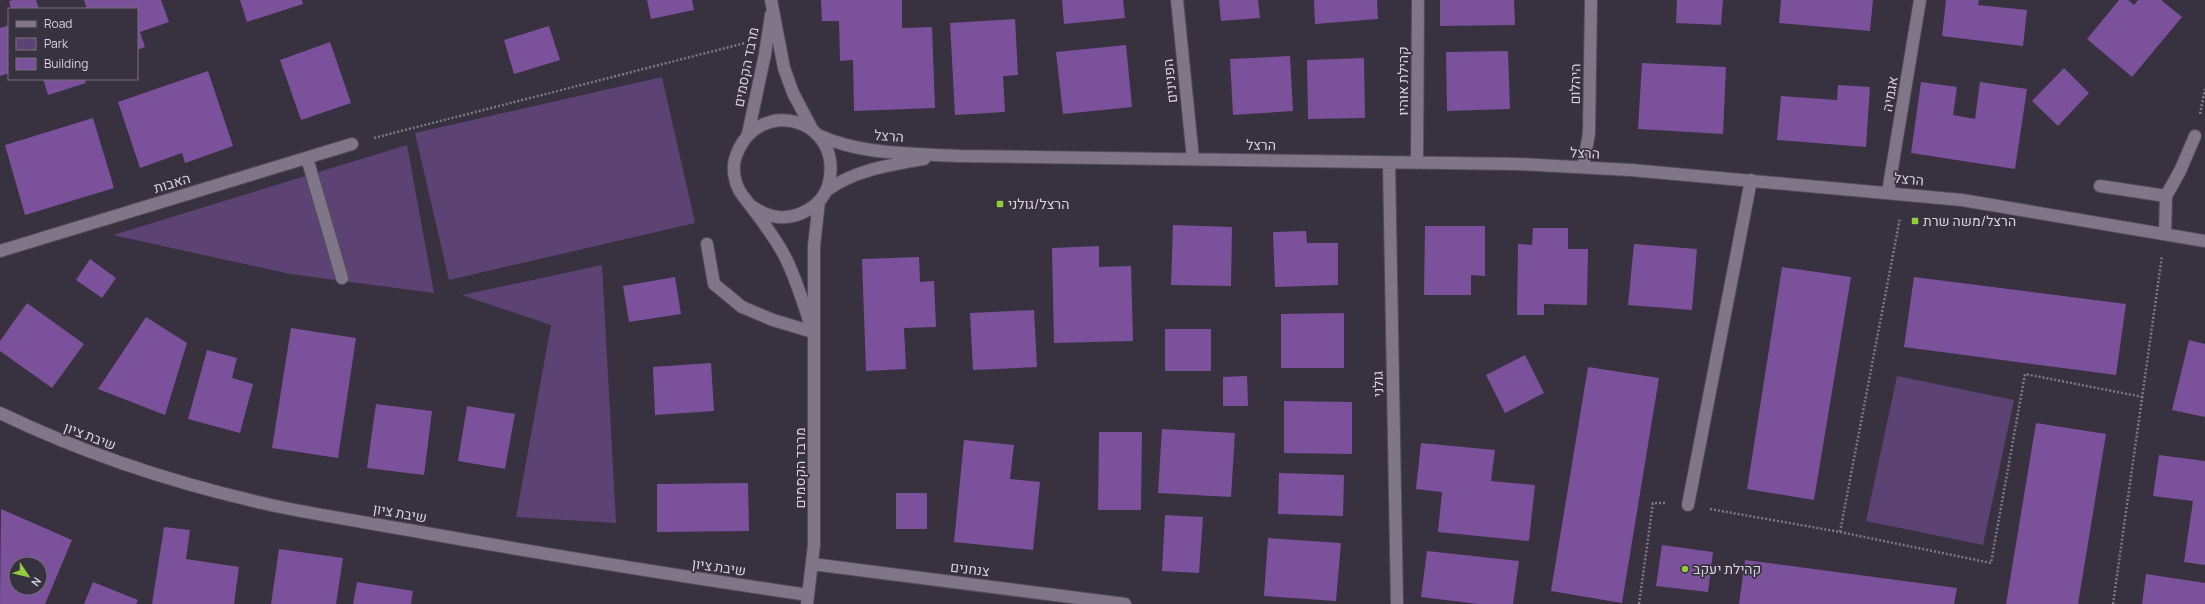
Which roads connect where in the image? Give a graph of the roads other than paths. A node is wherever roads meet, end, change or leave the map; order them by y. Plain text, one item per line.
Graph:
1 (1177, 0) edge
2 (1418, 0) edge
3 (1591, 0) edge
4 (1920, 0) edge
5 (772, 3) edge
6 (816, 132) junction
7 (748, 134) junction
8 (2196, 136) dead end
9 (352, 144) road end
10 (959, 156) junction
11 (307, 158) junction
12 (1193, 159) junction
13 (1389, 162) junction
14 (1417, 163) junction
15 (1583, 168) junction
16 (1751, 180) junction
17 (2100, 186) dead end
18 (827, 190) junction
19 (1888, 192) junction
20 (2166, 196) junction
21 (819, 201) junction
22 (750, 205) junction
23 (2165, 234) junction
24 (2205, 241) edge
25 (707, 244) dead end
26 (0, 251) edge
27 (342, 278) dead end
28 (813, 332) junction
29 (0, 413) edge
30 (1688, 505) road end
31 (812, 564) junction
32 (808, 600) edge
33 (1125, 604) edge
34 (1397, 604) edge

1 - 12 street, הפנינים
2 - 14 street, קהילת אוהיו
3 - 15 street, היהלום
4 - 19 street, אגמיה
5 - 6 street, מרבד הקסמים
5 - 7 street, מרבד הקסמים
6 - 7 street
6 - 10 street, הרצל
6 - 18 street
7 - 22 street
8 - 20 street
9 - 11 street, האבות
10 - 12 street, הרצל
10 - 18 street, הרצל
11 - 26 street, האבות
11 - 27 street
12 - 13 street, הרצל
13 - 14 street, הרצל
13 - 34 street, גולני
14 - 15 street, הרצל
15 - 16 street, הרצל
16 - 19 street, הרצל
16 - 30 street
17 - 20 street
18 - 21 street
19 - 23 street, הרצל
20 - 23 street
21 - 22 street
21 - 28 street, מרבד הקסמים
22 - 28 street, מרבד הקסמים
23 - 24 street, הרצל
25 - 28 street
28 - 31 street, מרבד הקסמים
29 - 32 street, שיבת ציון
31 - 32 street, מרבד הקסמים
31 - 33 street, צנחנים

